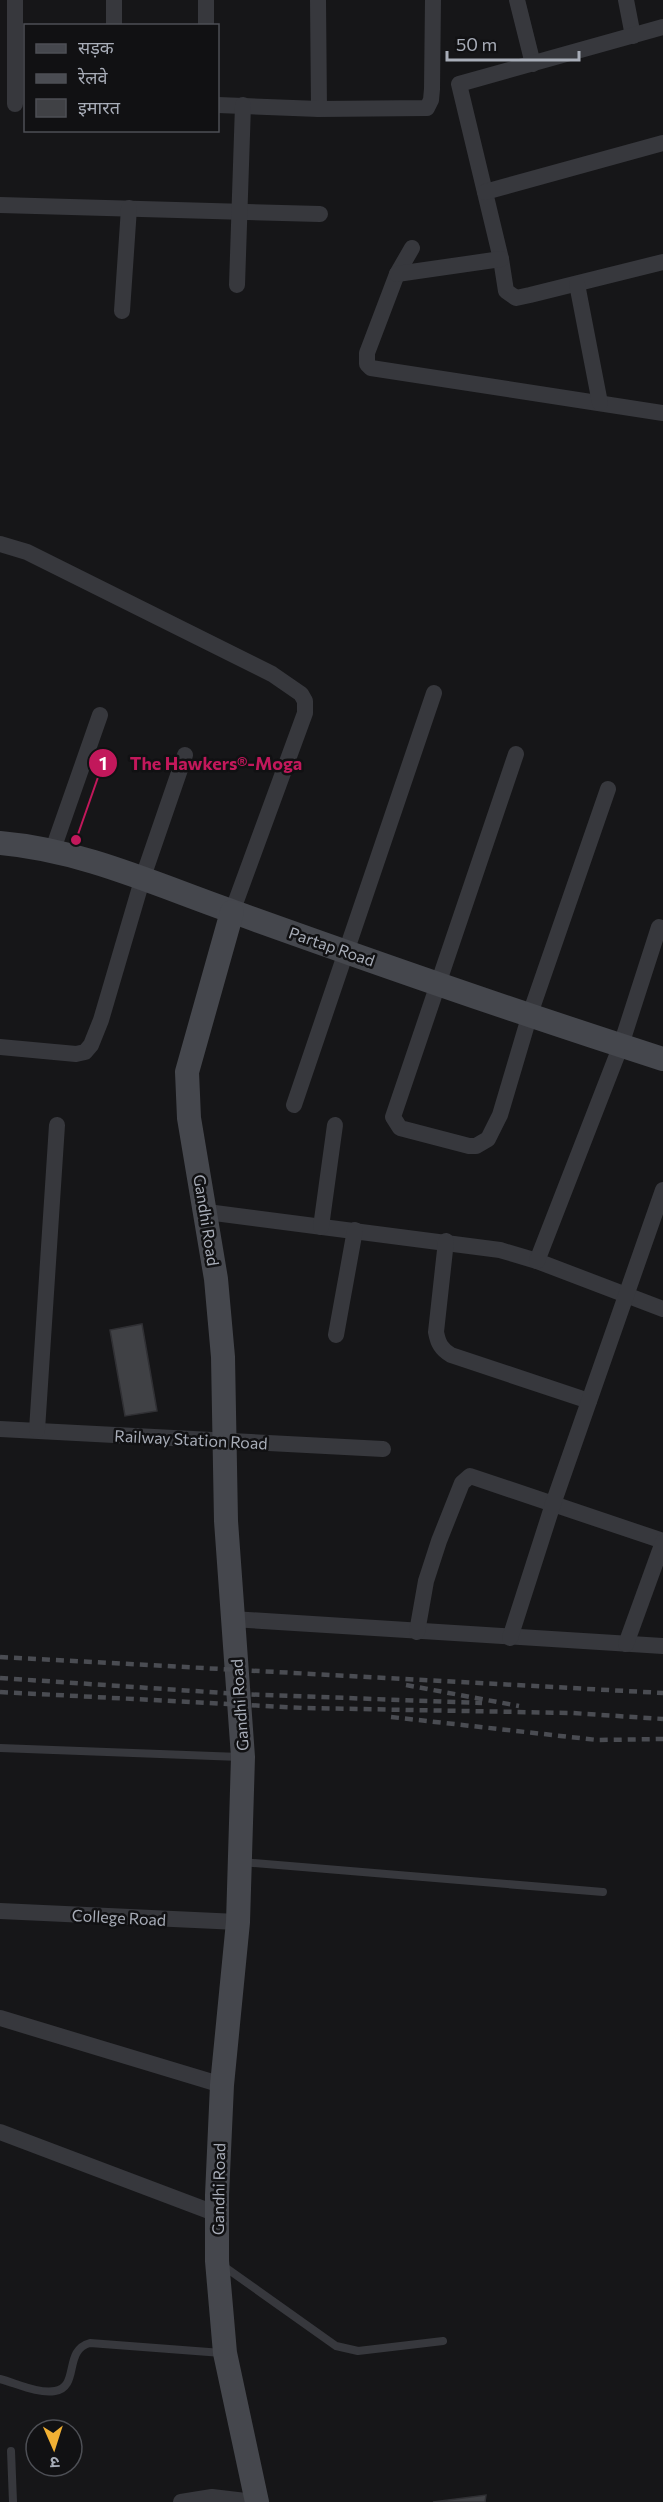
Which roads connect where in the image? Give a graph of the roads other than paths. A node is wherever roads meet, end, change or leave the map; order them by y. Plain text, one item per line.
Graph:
1 (15, 0) edge
2 (114, 0) edge
3 (206, 0) edge
4 (318, 0) edge
5 (433, 0) edge
6 (517, 0) edge
7 (626, 0) edge
8 (114, 24) edge
9 (206, 24) edge
10 (663, 27) edge
11 (633, 36) junction
12 (533, 64) junction
13 (459, 84) junction
14 (432, 89) junction
15 (14, 104) edge
16 (219, 105) edge
17 (243, 105) junction
18 (319, 109) junction
19 (663, 143) edge
20 (485, 192) junction
21 (0, 205) edge
22 (129, 208) junction
23 (240, 212) junction
24 (320, 214) dead end
25 (412, 248) dead end
26 (501, 259) junction
27 (663, 262) edge
28 (397, 274) junction
29 (577, 284) junction
30 (237, 285) dead end
31 (122, 311) dead end
32 (600, 403) junction
33 (663, 413) edge
34 (0, 544) edge
35 (434, 693) dead end
36 (100, 715) dead end
37 (516, 754) dead end
38 (185, 755) dead end
39 (608, 789) dead end
40 (0, 843) edge
41 (52, 852) junction
42 (143, 877) junction
43 (232, 912) junction
44 (659, 927) dead end
45 (347, 951) junction
46 (437, 982) junction
47 (530, 1014) junction
48 (621, 1045) junction
49 (0, 1047) edge
50 (663, 1059) edge
51 (294, 1105) dead end
52 (57, 1125) dead end
53 (335, 1125) dead end
54 (663, 1190) edge
55 (207, 1212) junction
56 (321, 1227) junction
57 (355, 1230) junction
58 (447, 1241) junction
59 (537, 1261) junction
60 (626, 1297) junction
61 (663, 1309) edge
62 (336, 1335) dead end
63 (590, 1401) junction
64 (0, 1429) edge
65 (37, 1430) junction
66 (223, 1441) junction
67 (383, 1449) dead end
68 (553, 1504) junction
69 (663, 1542) edge
70 (232, 1619) junction
71 (417, 1632) junction
72 (510, 1638) junction
73 (626, 1644) junction
74 (663, 1646) edge
75 (0, 1748) edge
76 (243, 1757) junction
77 (240, 1862) junction
78 (603, 1892) dead end
79 (0, 1911) edge
80 (238, 1922) junction
81 (0, 2018) edge
82 (222, 2085) junction
83 (0, 2132) edge
84 (217, 2214) junction
85 (217, 2261) junction
86 (443, 2341) dead end
87 (225, 2353) junction
88 (0, 2379) edge
89 (11, 2451) dead end
90 (13, 2502) edge
91 (181, 2502) edge
92 (256, 2502) edge

1 - 15 street
2 - 8 street
3 - 9 street
4 - 18 street
5 - 14 street
6 - 12 street
7 - 11 street
10 - 11 street
11 - 12 street
12 - 13 street
13 - 14 street
13 - 20 street
14 - 18 street
16 - 17 street
17 - 18 street
17 - 23 street
19 - 20 street
20 - 26 street
21 - 22 street
22 - 23 street
22 - 31 street
23 - 24 street
23 - 30 street
25 - 28 street
26 - 28 street
26 - 29 street
27 - 29 street
28 - 32 street
29 - 32 street
32 - 33 street
34 - 43 street
35 - 45 street
36 - 41 street
37 - 46 street
38 - 42 street
39 - 47 street
40 - 41 street, Partap Road
41 - 42 street, Partap Road
42 - 43 street, Partap Road
42 - 49 street
43 - 45 street, Partap Road
43 - 55 street, Gandhi Road
44 - 48 street
45 - 46 street, Partap Road
45 - 51 street
46 - 47 street, Partap Road
46 - 47 street
47 - 48 street, Partap Road
48 - 50 street, Partap Road
48 - 59 street
52 - 65 street
53 - 56 street
54 - 60 street
55 - 56 street
55 - 66 street, Gandhi Road
56 - 57 street
57 - 58 street
57 - 62 street
58 - 59 street
58 - 63 street
59 - 60 street
60 - 61 street
60 - 63 street
63 - 68 street
64 - 65 street, Railway Station Road
65 - 66 street, Railway Station Road
66 - 67 street, Railway Station Road
66 - 70 street, Gandhi Road
68 - 69 street
68 - 71 street
68 - 72 street
69 - 73 street
70 - 71 street
70 - 76 street, Gandhi Road
71 - 72 street
72 - 73 street
73 - 74 street
75 - 76 lane
76 - 77 street, Gandhi Road
77 - 78 lane
77 - 80 street, Gandhi Road
79 - 80 street, College Road
80 - 82 street, Gandhi Road
81 - 82 street
82 - 84 street, Gandhi Road
83 - 84 street
84 - 85 street, Gandhi Road
85 - 86 lane
85 - 87 street, Gandhi Road
87 - 88 lane
87 - 92 street, Gandhi Road
89 - 90 lane
91 - 92 street

